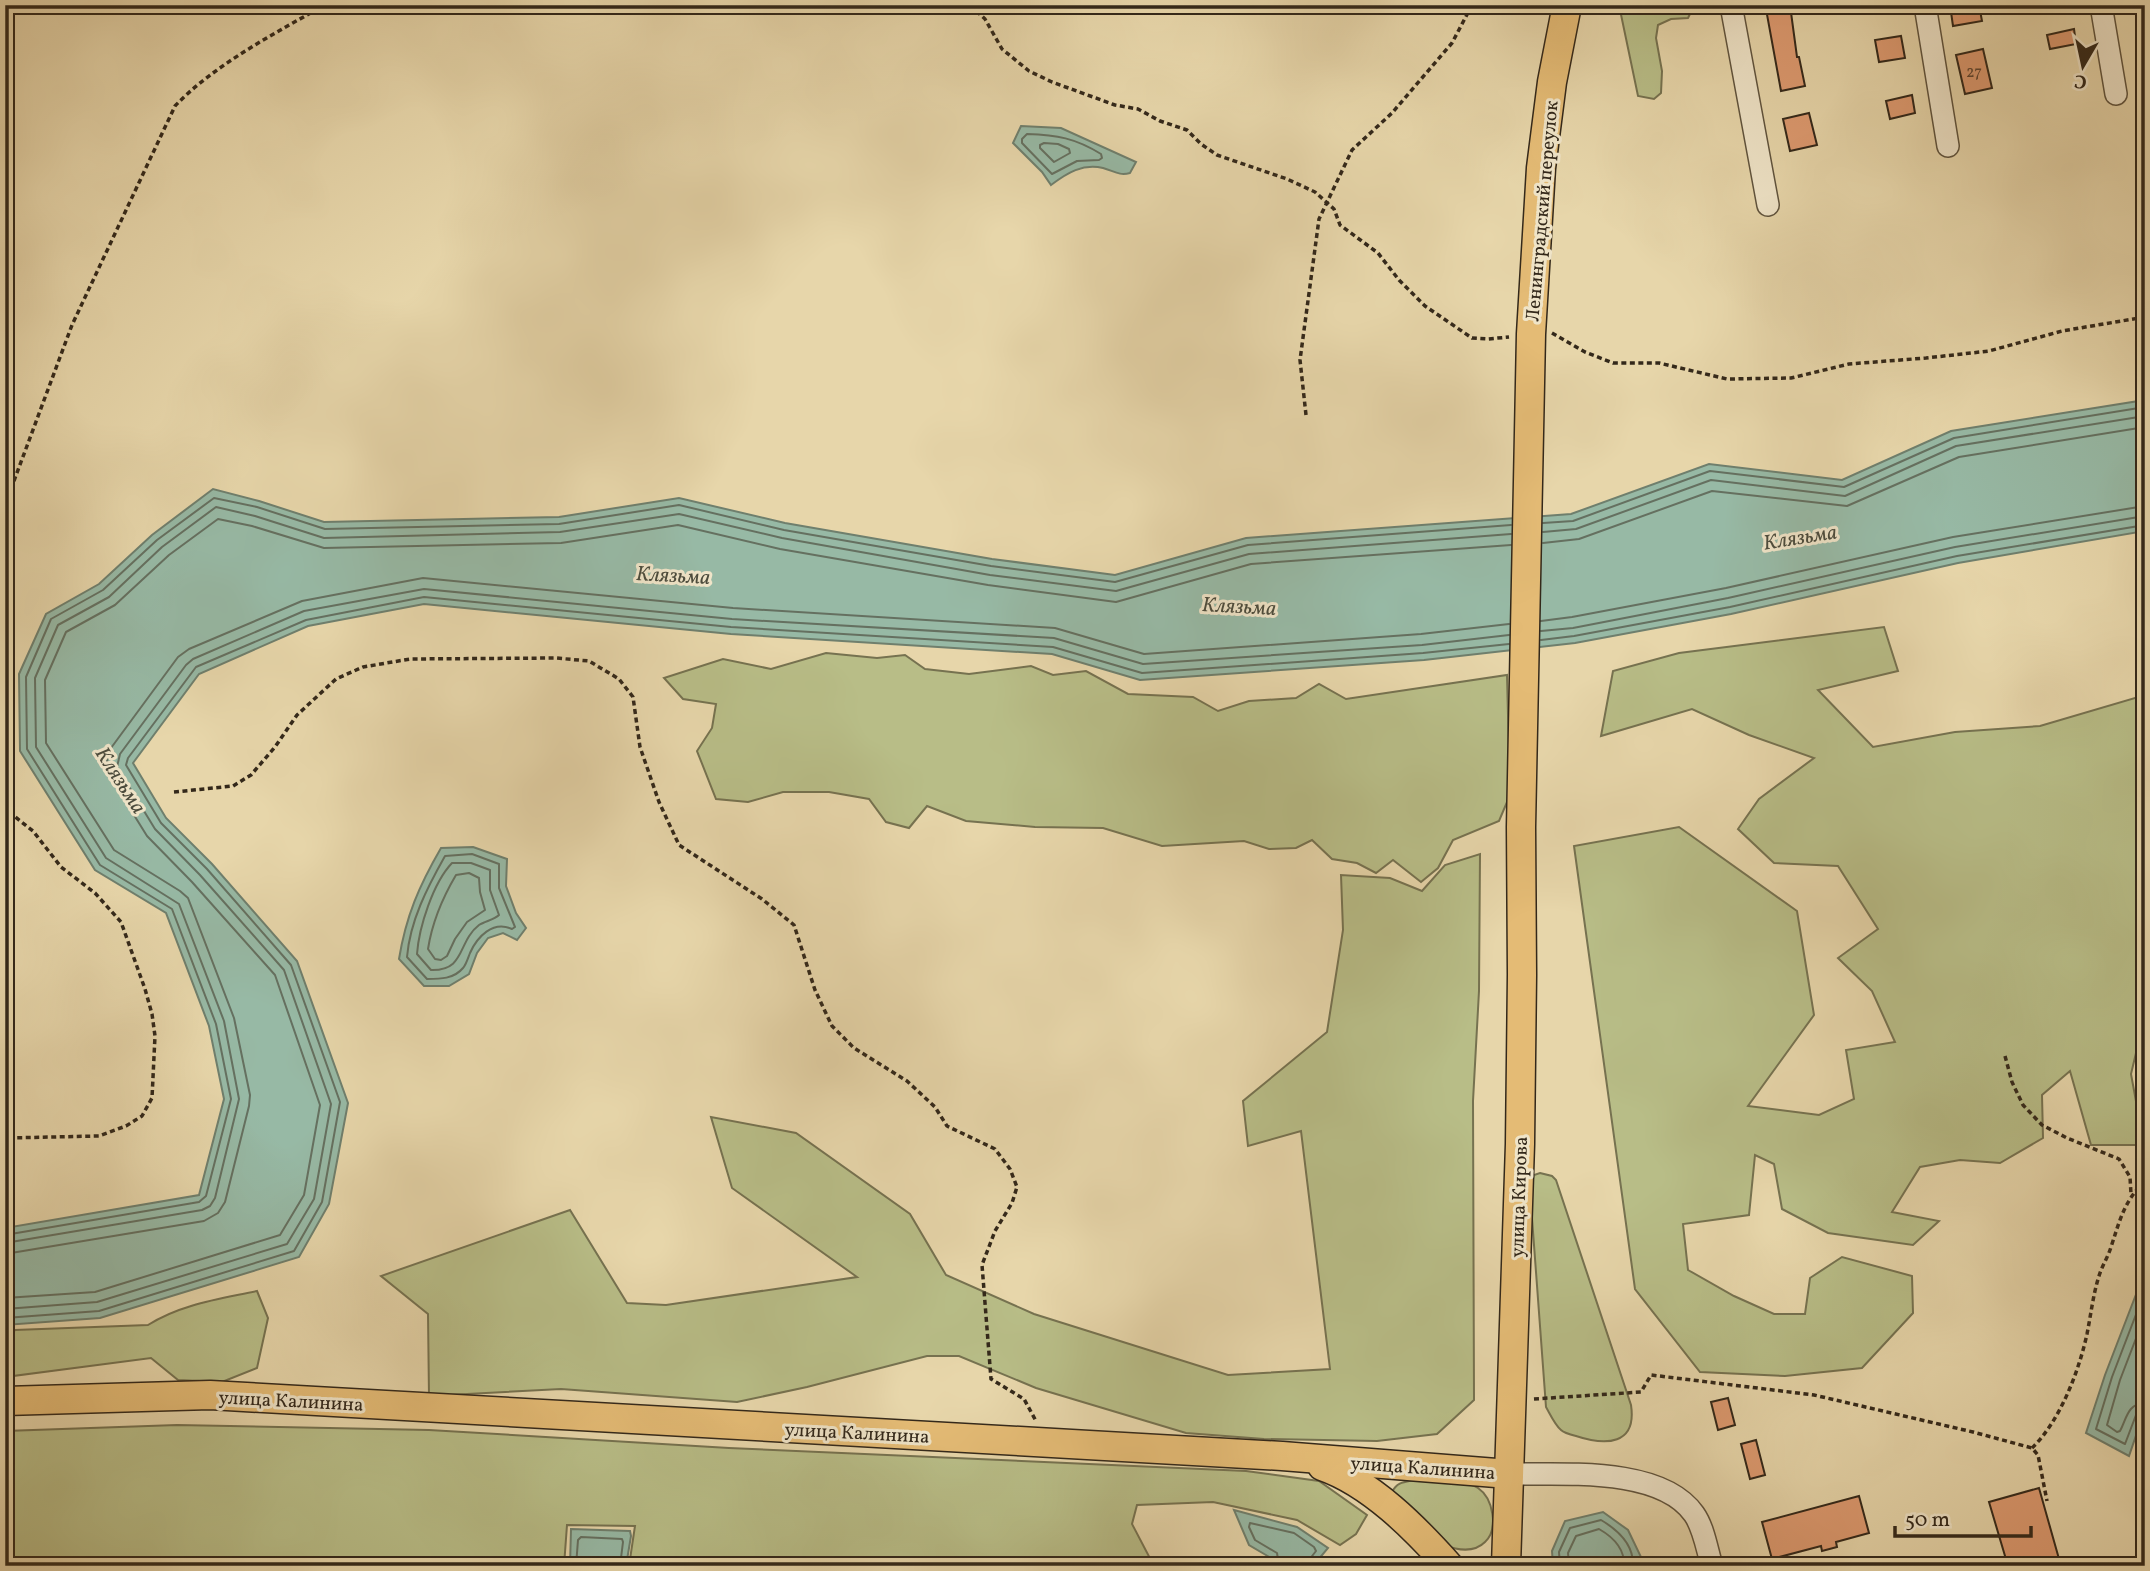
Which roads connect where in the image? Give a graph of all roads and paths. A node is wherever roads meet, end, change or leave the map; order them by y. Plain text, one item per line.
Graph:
1 (325, 5) edge
2 (842, 5) edge
3 (1472, 5) edge
4 (1567, 5) edge
5 (1731, 5) edge
6 (1925, 5) edge
7 (2101, 5) edge
8 (972, 6) edge
9 (2116, 94) dead end
10 (1948, 146) dead end
11 (1326, 201) junction
12 (1768, 205) dead end
13 (2145, 317) edge
14 (1531, 334) junction
15 (1306, 415) dead end
16 (5, 505) edge
17 (174, 792) dead end
18 (5, 804) edge
19 (1521, 827) joint
20 (2005, 1056) dead end
21 (5, 1138) edge
22 (2145, 1181) edge
23 (2131, 1195) junction
24 (5, 1401) edge
25 (1511, 1401) junction
26 (1039, 1443) junction
27 (2032, 1448) junction
28 (1282, 1456) junction
29 (1509, 1474) junction
30 (2047, 1501) dead end
31 (1449, 1566) edge
32 (1506, 1566) edge
33 (1712, 1566) edge

1 - 16 path
2 - 8 path
3 - 11 path
4 - 14 main road, Ленинградский переулок
5 - 12 street
6 - 10 street
7 - 9 street
8 - 11 path
11 - 14 path
11 - 15 path
13 - 14 path
14 - 19 main road, Ленинградский переулок
17 - 26 path
18 - 21 path
19 - 25 main road, улица Кирова
20 - 23 path
22 - 23 path
23 - 27 path
24 - 26 main road, улица Калинина
25 - 27 path
25 - 29 main road, улица Кирова
26 - 28 main road, улица Калинина
27 - 30 path
28 - 29 main road, улица Калинина
28 - 31 main road
29 - 32 main road, улица Кирова
29 - 33 street, улица Калинина

